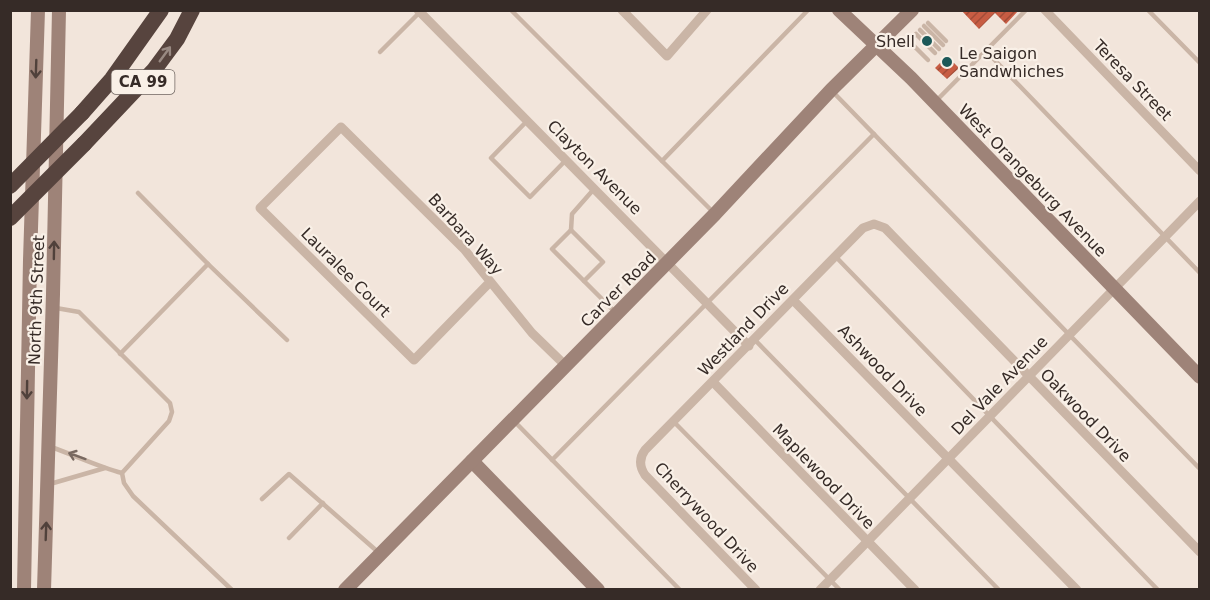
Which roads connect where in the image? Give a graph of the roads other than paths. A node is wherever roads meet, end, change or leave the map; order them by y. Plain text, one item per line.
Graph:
1 (38, 10) edge
2 (59, 10) edge
3 (161, 10) edge
4 (192, 10) edge
5 (511, 10) edge
6 (622, 10) edge
7 (707, 10) edge
8 (808, 10) edge
9 (839, 10) edge
10 (912, 10) edge
11 (1026, 10) edge
12 (1046, 10) edge
13 (1148, 10) edge
14 (419, 11) edge
15 (876, 46) junction
16 (941, 47) junction
17 (986, 51) junction
18 (380, 52) dead end
19 (928, 60) dead end
20 (1200, 63) edge
21 (831, 90) junction
22 (934, 103) junction
23 (528, 121) junction
24 (341, 127) joint
25 (874, 134) junction
26 (566, 160) junction
27 (662, 161) junction
28 (1200, 171) edge
29 (10, 186) edge
30 (595, 189) junction
31 (138, 193) dead end
32 (1200, 201) edge
33 (715, 214) junction
34 (10, 218) edge
35 (874, 224) joint
36 (571, 230) junction
37 (1164, 236) junction
38 (836, 257) junction
39 (668, 262) junction
40 (208, 264) junction
41 (1200, 273) edge
42 (584, 281) junction
43 (490, 282) junction
44 (1114, 287) junction
45 (793, 300) junction
46 (706, 302) junction
47 (53, 308) junction
48 (617, 314) junction
49 (1069, 333) junction
50 (287, 340) dead end
51 (752, 343) junction
52 (120, 354) junction
53 (566, 366) junction
54 (1028, 376) junction
55 (1200, 376) edge
56 (713, 382) junction
57 (991, 415) junction
58 (513, 420) junction
59 (674, 422) junction
60 (49, 446) junction
61 (26, 451) junction
62 (949, 459) junction
63 (552, 460) junction
64 (472, 461) junction
65 (641, 462) joint
66 (105, 468) junction
67 (1200, 469) edge
68 (122, 473) junction
69 (47, 485) junction
70 (910, 498) junction
71 (262, 500) dead end
72 (322, 503) junction
73 (289, 538) dead end
74 (867, 542) junction
75 (1200, 552) edge
76 (380, 554) junction
77 (830, 579) junction
78 (597, 589) edge
79 (24, 590) edge
80 (44, 590) edge
81 (232, 590) edge
82 (345, 590) edge
83 (680, 590) edge
84 (756, 590) edge
85 (820, 590) edge
86 (840, 590) edge
87 (915, 590) edge
88 (999, 590) edge
89 (1077, 590) edge
90 (1158, 590) edge

1 -> 61 street, North 9th Street
47 -> 2 street, North 9th Street
3 - 29 highway, CA 99, bridge
34 -> 4 highway, CA 99, bridge
5 - 27 lane
6 - 7 street
8 - 27 lane
9 - 15 street, West Orangeburg Avenue
10 - 15 street, Carver Road
11 - 17 lane
12 - 28 street, Teresa Street
13 - 20 lane
14 - 18 lane
14 - 23 street, Clayton Avenue
15 - 21 street, Carver Road
15 - 22 street, West Orangeburg Avenue
16 - 16 lane
16 - 19 lane
17 - 22 lane
17 - 37 lane
21 - 25 lane
21 - 33 street, Carver Road
22 - 44 street, West Orangeburg Avenue
23 - 26 street, Clayton Avenue
23 - 26 lane
24 - 43 street, Barbara Way
24 - 43 street, Lauralee Court
25 - 46 lane
25 - 49 lane
26 - 30 street, Clayton Avenue
27 - 33 lane
30 - 36 lane
30 - 39 street, Clayton Avenue
31 - 40 lane
32 - 37 street, Del Vale Avenue
33 - 39 street, Carver Road
35 - 38 street, Westland Drive
35 - 54 street, Oakwood Drive
36 - 42 lane
36 - 42 lane
37 - 41 lane
37 - 44 street, Del Vale Avenue
38 - 45 street, Westland Drive
38 - 57 lane
39 - 46 street, Clayton Avenue
39 - 48 street, Carver Road
40 - 50 lane
40 - 52 lane
42 - 48 lane
43 - 53 street, Barbara Way
44 - 49 street, Del Vale Avenue
44 - 55 street, West Orangeburg Avenue
45 - 51 street, Westland Drive
45 - 62 street, Ashwood Drive
46 - 51 street, Clayton Avenue
46 - 63 lane
47 - 52 lane
47 - 60 street, North 9th Street
48 - 53 street, Carver Road
49 - 54 street, Del Vale Avenue
49 - 67 lane
51 - 56 street, Westland Drive
51 - 70 lane
52 - 68 lane
53 - 58 street, Carver Road
54 - 57 street, Del Vale Avenue
54 - 75 street, Oakwood Drive
56 - 59 street, Westland Drive
56 - 74 street, Maplewood Drive
57 - 62 street, Del Vale Avenue
57 - 90 lane
58 - 63 lane
58 - 64 street, Carver Road
59 - 65 street, Westland Drive
59 - 77 lane
66 -> 60 lane
60 - 69 street, North 9th Street
61 - 69 street
61 - 79 street, North 9th Street
62 - 70 street, Del Vale Avenue
62 - 89 street, Ashwood Drive
63 - 83 lane
64 - 76 street, Carver Road
64 - 78 street
65 - 84 street, Cherrywood Drive
66 - 68 lane
66 - 69 lane
68 - 81 lane
80 -> 69 street, North 9th Street
70 - 74 street, Del Vale Avenue
70 - 88 lane
71 - 72 lane
72 - 73 lane
72 - 76 lane
74 - 77 street, Del Vale Avenue
74 - 87 street, Maplewood Drive
76 - 82 street, Carver Road
77 - 85 street, Del Vale Avenue
77 - 86 lane

